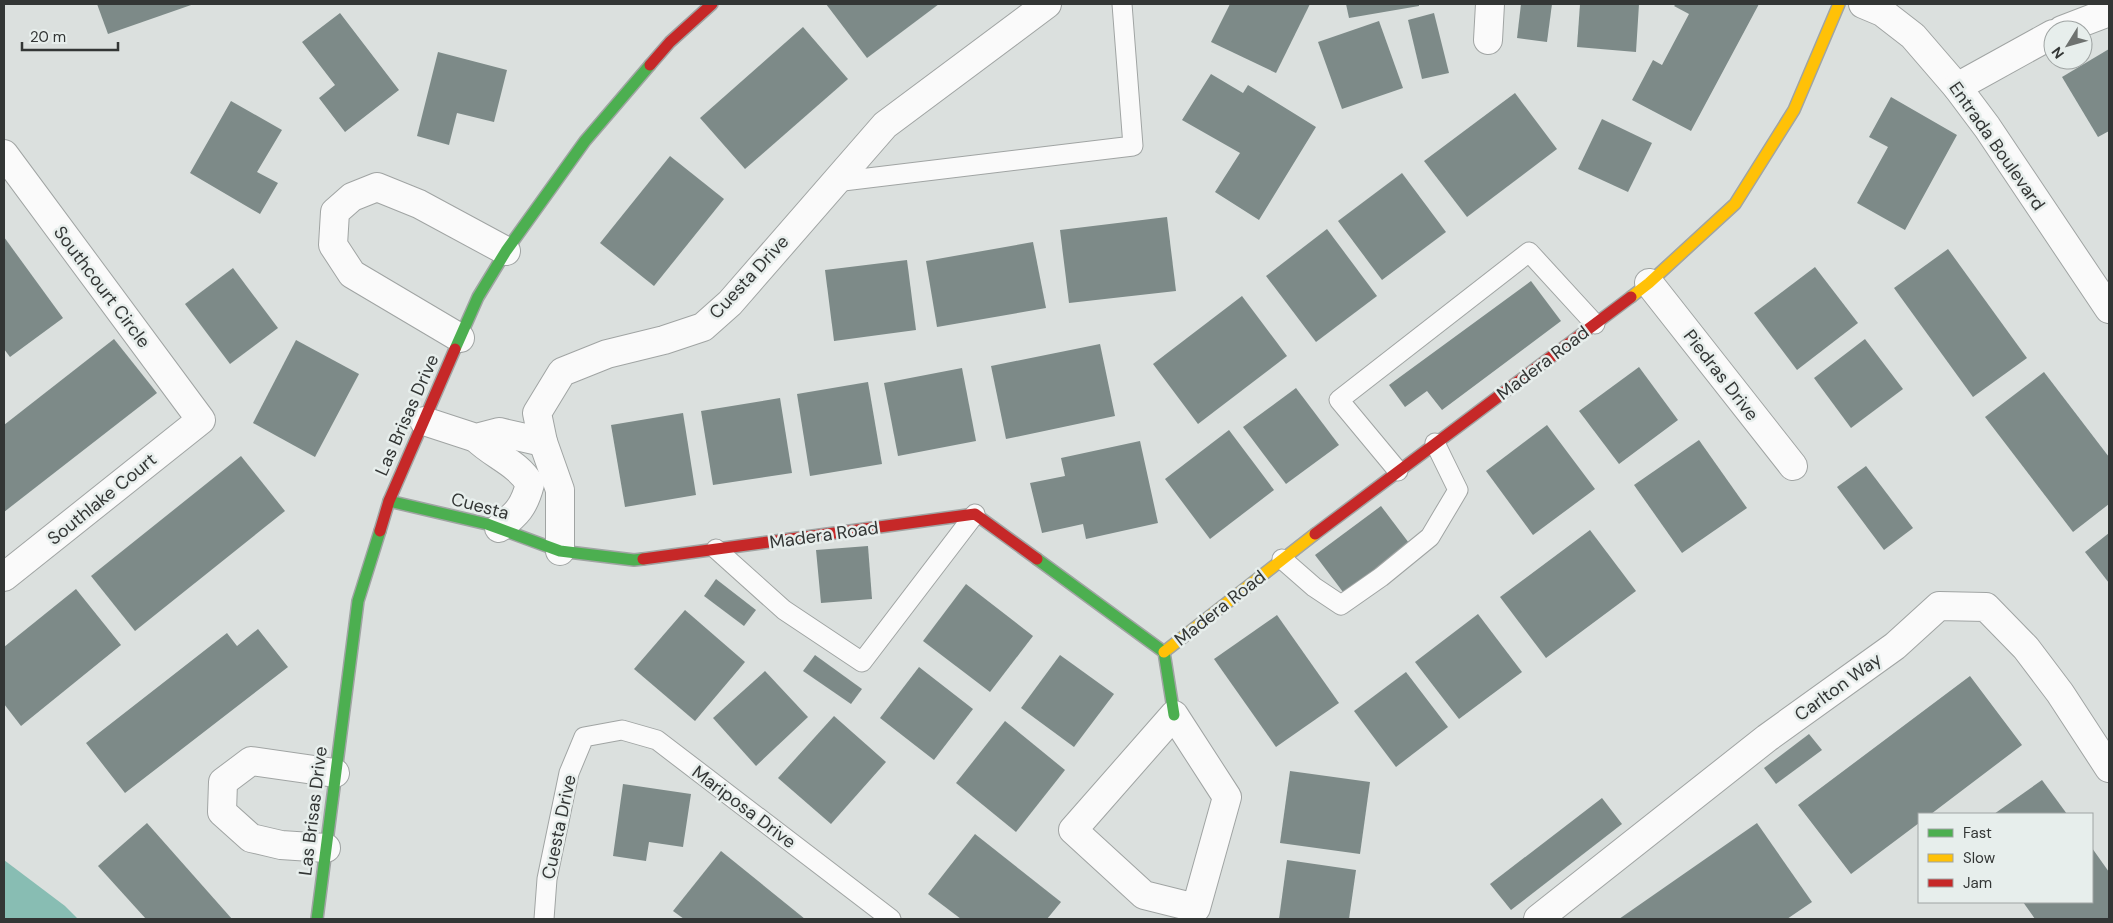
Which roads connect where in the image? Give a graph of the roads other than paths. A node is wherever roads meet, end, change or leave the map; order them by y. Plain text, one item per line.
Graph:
1 (712, 4) edge
2 (1046, 4) edge
3 (1122, 4) edge
4 (1490, 4) edge
5 (1840, 4) edge
6 (1862, 4) edge
7 (2109, 12) edge
8 (2088, 20) edge
9 (1488, 40) dead end
10 (2043, 40) edge
11 (1957, 87) junction
12 (4, 154) edge
13 (835, 182) junction
14 (506, 251) junction
15 (1649, 283) junction
16 (2109, 309) edge
17 (1595, 324) junction
18 (460, 338) junction
19 (201, 420) joint
20 (424, 421) junction
21 (476, 438) junction
22 (544, 442) junction
23 (1435, 443) junction
24 (1793, 466) dead end
25 (1398, 471) junction
26 (389, 501) junction
27 (975, 514) junction
28 (499, 528) junction
29 (716, 549) junction
30 (560, 550) junction
31 (1282, 559) junction
32 (4, 577) edge
33 (1164, 652) junction
34 (1174, 715) junction
35 (584, 737) joint
36 (2109, 768) edge
37 (335, 773) junction
38 (326, 848) junction
39 (317, 919) edge
40 (544, 919) edge
41 (891, 919) edge
42 (1538, 919) edge

1 - 14 street, Las Brisas Drive
2 - 13 street, Cuesta Drive
3 - 13 lane
4 - 9 street
5 - 15 street, Madera Road
6 - 11 street, Entrada Boulevard
7 - 8 street
10 - 11 street
11 - 16 street, Entrada Boulevard
12 - 19 street, Southcourt Circle
13 - 22 street, Cuesta Drive
14 - 18 street, Las Brisas Drive
14 - 18 street
15 - 17 street, Madera Road
15 - 24 street, Piedras Drive
17 - 23 street, Madera Road
17 - 25 lane
18 - 20 street, Las Brisas Drive
19 - 32 street, Southlake Court
20 - 21 street
20 - 26 street, Las Brisas Drive
21 - 22 street
21 - 28 street
22 - 30 street, Cuesta Drive
23 - 25 street, Madera Road
23 - 31 lane
25 - 31 street, Madera Road
26 - 28 street, Cuesta
26 - 37 street, Las Brisas Drive
27 - 29 street, Madera Road
27 - 29 lane
27 - 33 street, Madera Road
28 - 30 street, Cuesta
29 - 30 street, Madera Road
31 - 33 street, Madera Road
33 - 34 street, Madera Road
34 - 34 street, Madera Road
35 - 40 lane, Cuesta Drive
35 - 41 lane, Mariposa Drive
36 - 42 street, Carlton Way
37 - 38 street, Las Brisas Drive
37 - 38 street
38 - 39 street, Las Brisas Drive

